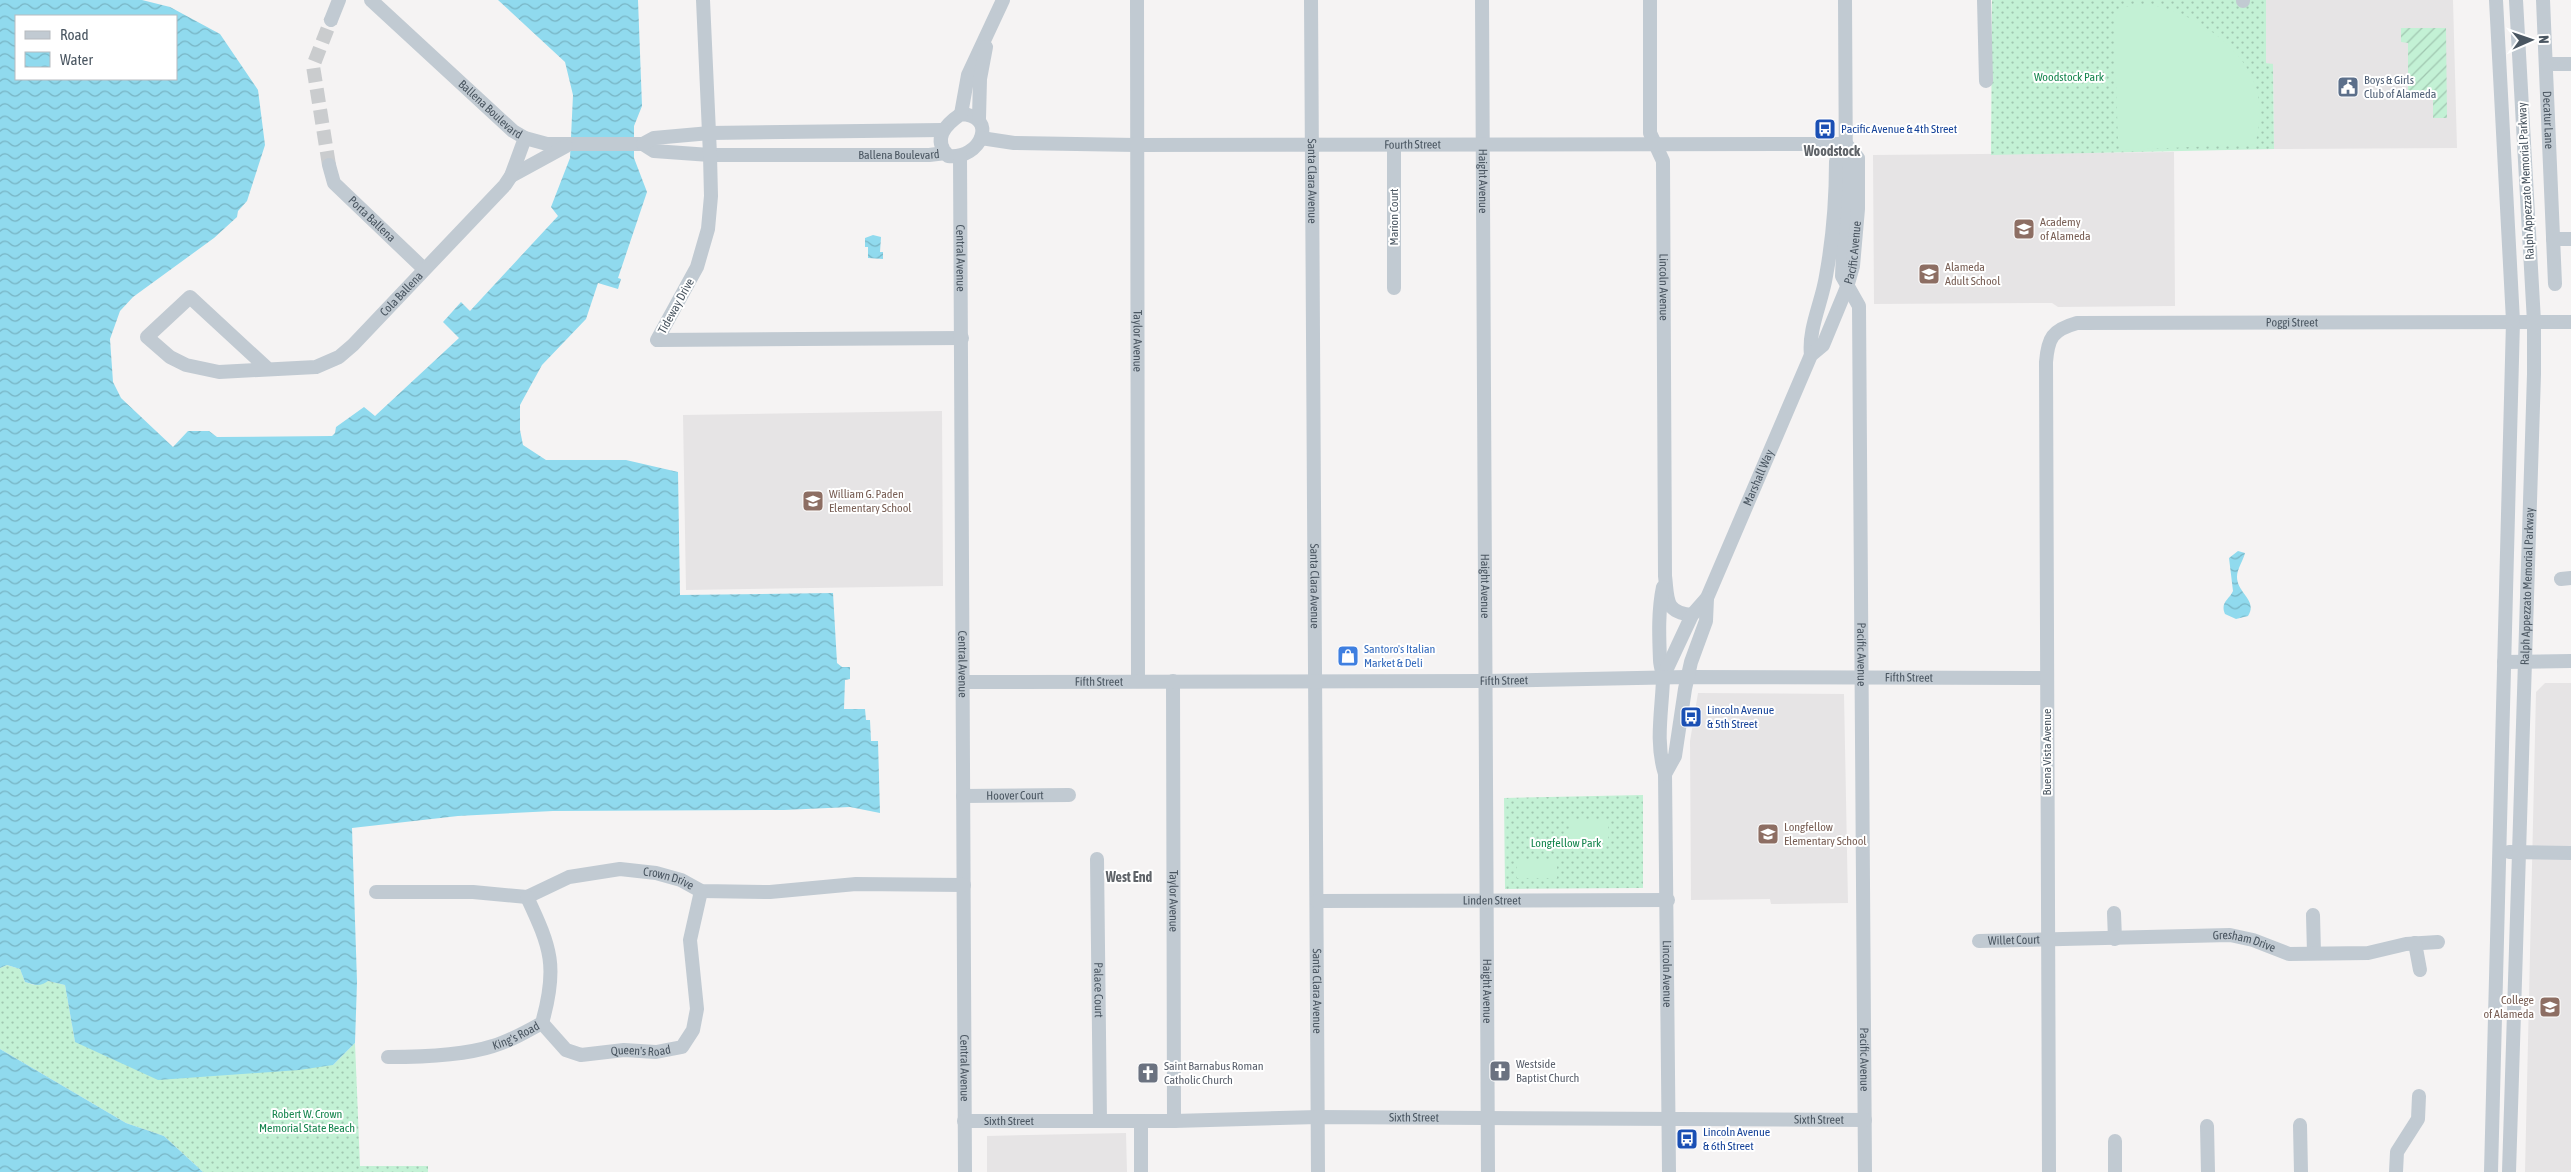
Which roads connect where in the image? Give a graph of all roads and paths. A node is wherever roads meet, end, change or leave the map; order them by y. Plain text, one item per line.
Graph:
1 (339, 0) edge
2 (371, 0) edge
3 (703, 0) edge
4 (1004, 0) edge
5 (1137, 0) edge
6 (1312, 0) edge
7 (1482, 0) edge
8 (1650, 0) edge
9 (1845, 0) edge
10 (1984, 0) edge
11 (2496, 0) edge
12 (2516, 0) edge
13 (2543, 0) edge
14 (331, 20) tunnel mouth
15 (988, 35) junction
16 (2547, 64) junction
17 (2571, 64) edge
18 (1986, 81) dead end
19 (961, 114) junction
20 (978, 118) junction
21 (942, 130) junction
22 (710, 133) junction
23 (525, 138) junction
24 (981, 138) junction
25 (569, 144) junction
26 (642, 144) junction
27 (1846, 144) junction
28 (1136, 145) junction
29 (1484, 145) junction
30 (1312, 146) junction
31 (1394, 146) junction
32 (1657, 146) junction
33 (946, 153) junction
34 (710, 156) junction
35 (960, 156) junction
36 (328, 165) tunnel mouth
37 (512, 176) junction
38 (2553, 239) junction
39 (2571, 239) edge
40 (424, 270) junction
41 (1826, 278) joint
42 (2555, 284) dead end
43 (1847, 287) junction
44 (1394, 288) dead end
45 (2513, 321) junction
46 (2534, 322) junction
47 (2571, 322) edge
48 (2053, 334) joint
49 (962, 338) junction
50 (1811, 355) junction
51 (268, 369) junction
52 (1665, 576) junction
53 (1707, 598) junction
54 (1692, 615) junction
55 (2571, 661) edge
56 (2504, 662) junction
57 (2524, 662) junction
58 (1663, 677) junction
59 (1687, 677) junction
60 (1861, 678) junction
61 (2046, 678) junction
62 (1138, 681) junction
63 (1173, 681) junction
64 (1316, 681) junction
65 (1486, 681) junction
66 (963, 682) junction
67 (1676, 740) junction
68 (1665, 774) junction
69 (1069, 795) dead end
70 (963, 796) junction
71 (2498, 852) junction
72 (2517, 853) junction
73 (2571, 853) edge
74 (1097, 859) dead end
75 (964, 885) junction
76 (701, 891) junction
77 (376, 892) dead end
78 (527, 897) junction
79 (1487, 900) junction
80 (1668, 900) junction
81 (1317, 901) junction
82 (2114, 913) dead end
83 (2313, 914) dead end
84 (2115, 939) junction
85 (1979, 941) dead end
86 (2048, 941) junction
87 (2415, 942) junction
88 (2438, 942) dead end
89 (2314, 953) junction
90 (2420, 970) dead end
91 (542, 1023) junction
92 (388, 1057) dead end
93 (2419, 1096) dead end
94 (1318, 1117) junction
95 (1487, 1117) junction
96 (1668, 1119) junction
97 (1864, 1120) junction
98 (964, 1121) junction
99 (1100, 1121) junction
100 (1141, 1121) junction
101 (1174, 1121) junction
102 (2300, 1125) dead end
103 (2208, 1126) dead end
104 (2115, 1141) dead end
105 (965, 1172) edge
106 (1142, 1172) edge
107 (1318, 1172) edge
108 (1488, 1172) edge
109 (1668, 1172) edge
110 (1865, 1172) edge
111 (2049, 1172) edge
112 (2115, 1172) edge
113 (2208, 1172) edge
114 (2301, 1172) edge
115 (2396, 1172) edge
116 (2491, 1172) edge
117 (2509, 1172) edge

1 - 14 street
2 - 23 street, Ballena Boulevard
3 - 22 street, Tideway Drive
4 - 15 street
5 - 28 street, Taylor Avenue
6 - 30 street, Santa Clara Avenue
7 - 29 street, Haight Avenue
8 - 32 street, Lincoln Avenue
9 - 27 street, Pacific Avenue
10 - 18 street
11 - 45 street, Ralph Appezzato Memorial Parkway
12 - 46 street, Ralph Appezzato Memorial Parkway
13 - 16 street, Decatur Lane
15 - 19 street
15 - 20 street
16 - 17 street
16 - 38 street, Decatur Lane
19 - 20 street
19 - 21 street
20 - 24 street
21 - 22 street, Ballena Boulevard
21 - 33 street
22 - 26 street, Ballena Boulevard
22 - 34 street, Tideway Drive
23 - 25 street, Ballena Boulevard
23 - 37 street, Cola Ballena
24 - 28 street, Fourth Street
24 - 35 street
25 - 26 street, Ballena Boulevard
25 - 37 street, Cola Ballena
26 - 34 street, Ballena Boulevard
27 - 32 street, Fourth Street
27 - 41 street, Pacific Avenue
27 - 43 street, Pacific Avenue
28 - 30 street, Fourth Street
28 - 62 street, Taylor Avenue
29 - 31 street, Fourth Street
29 - 32 street, Fourth Street
29 - 65 street, Haight Avenue
30 - 31 street, Fourth Street
30 - 64 street, Santa Clara Avenue
31 - 44 street, Marion Court
32 - 52 street, Lincoln Avenue
33 - 34 street, Ballena Boulevard
33 - 35 street
34 - 49 street, Tideway Drive
35 - 49 street, Central Avenue
36 - 40 street, Porta Ballena
37 - 40 street, Cola Ballena
38 - 39 street
38 - 42 street, Decatur Lane
40 - 51 street, Cola Ballena
41 - 50 street, Marshall Way
43 - 50 street, Marshall Way
43 - 60 street, Pacific Avenue
45 - 46 street, Poggi Street
45 - 48 street, Poggi Street
45 - 56 street, Ralph Appezzato Memorial Parkway
46 - 47 street, Poggi Street
46 - 57 street, Ralph Appezzato Memorial Parkway
48 - 61 street, Buena Vista Avenue
49 - 66 street, Central Avenue
50 - 53 street, Marshall Way
51 - 51 street, Cola Ballena
52 - 54 street, Lincoln Avenue
52 - 58 street, Lincoln Avenue
53 - 54 street, Marshall Way
53 - 59 street, Marshall Way
54 - 58 street, Marshall Way
55 - 57 street
56 - 57 street
56 - 71 street, Ralph Appezzato Memorial Parkway
57 - 72 street, Ralph Appezzato Memorial Parkway
58 - 59 street, Fifth Street
58 - 65 street, Fifth Street
58 - 67 street
58 - 68 street, Lincoln Avenue
59 - 60 street, Fifth Street
59 - 67 street, Lincoln Avenue
60 - 61 street, Fifth Street
60 - 97 street, Pacific Avenue
61 - 86 street, Buena Vista Avenue
62 - 63 street, Fifth Street
62 - 66 street, Fifth Street
63 - 64 street, Fifth Street
63 - 101 street, Taylor Avenue
64 - 65 street, Fifth Street
64 - 81 street, Santa Clara Avenue
65 - 79 street, Haight Avenue
66 - 70 street, Central Avenue
67 - 68 street, Lincoln Avenue
68 - 80 street, Lincoln Avenue
69 - 70 street, Hoover Court
70 - 75 street, Central Avenue
71 - 72 street
71 - 116 street, Ralph Appezzato Memorial Parkway
72 - 73 street
72 - 117 street, Ralph Appezzato Memorial Parkway
74 - 99 street, Palace Court
75 - 76 street, Crown Drive
75 - 98 street, Central Avenue
76 - 78 street, Crown Drive
76 - 91 street, Queen's Road
77 - 78 street
78 - 91 street, King's Road
79 - 80 street, Linden Street
79 - 81 street, Linden Street
79 - 95 street, Haight Avenue
80 - 96 street, Lincoln Avenue
81 - 94 street, Santa Clara Avenue
82 - 84 street
83 - 89 street
84 - 86 street, Gresham Drive
84 - 89 street, Gresham Drive
85 - 86 street, Willet Court
86 - 111 street, Buena Vista Avenue
87 - 88 street, Gresham Drive
87 - 89 street, Gresham Drive
87 - 90 street
91 - 92 street, King's Road
93 - 115 street
94 - 95 street, Sixth Street
94 - 101 street, Sixth Street
94 - 107 street, Santa Clara Avenue
95 - 96 street, Sixth Street
95 - 108 street, Haight Avenue
96 - 97 street, Sixth Street
96 - 109 street, Lincoln Avenue
97 - 110 street, Pacific Avenue
98 - 99 street, Sixth Street
98 - 105 street, Central Avenue
99 - 100 street, Sixth Street
100 - 101 street, Sixth Street
100 - 106 street
102 - 114 street
103 - 113 street
104 - 112 street

